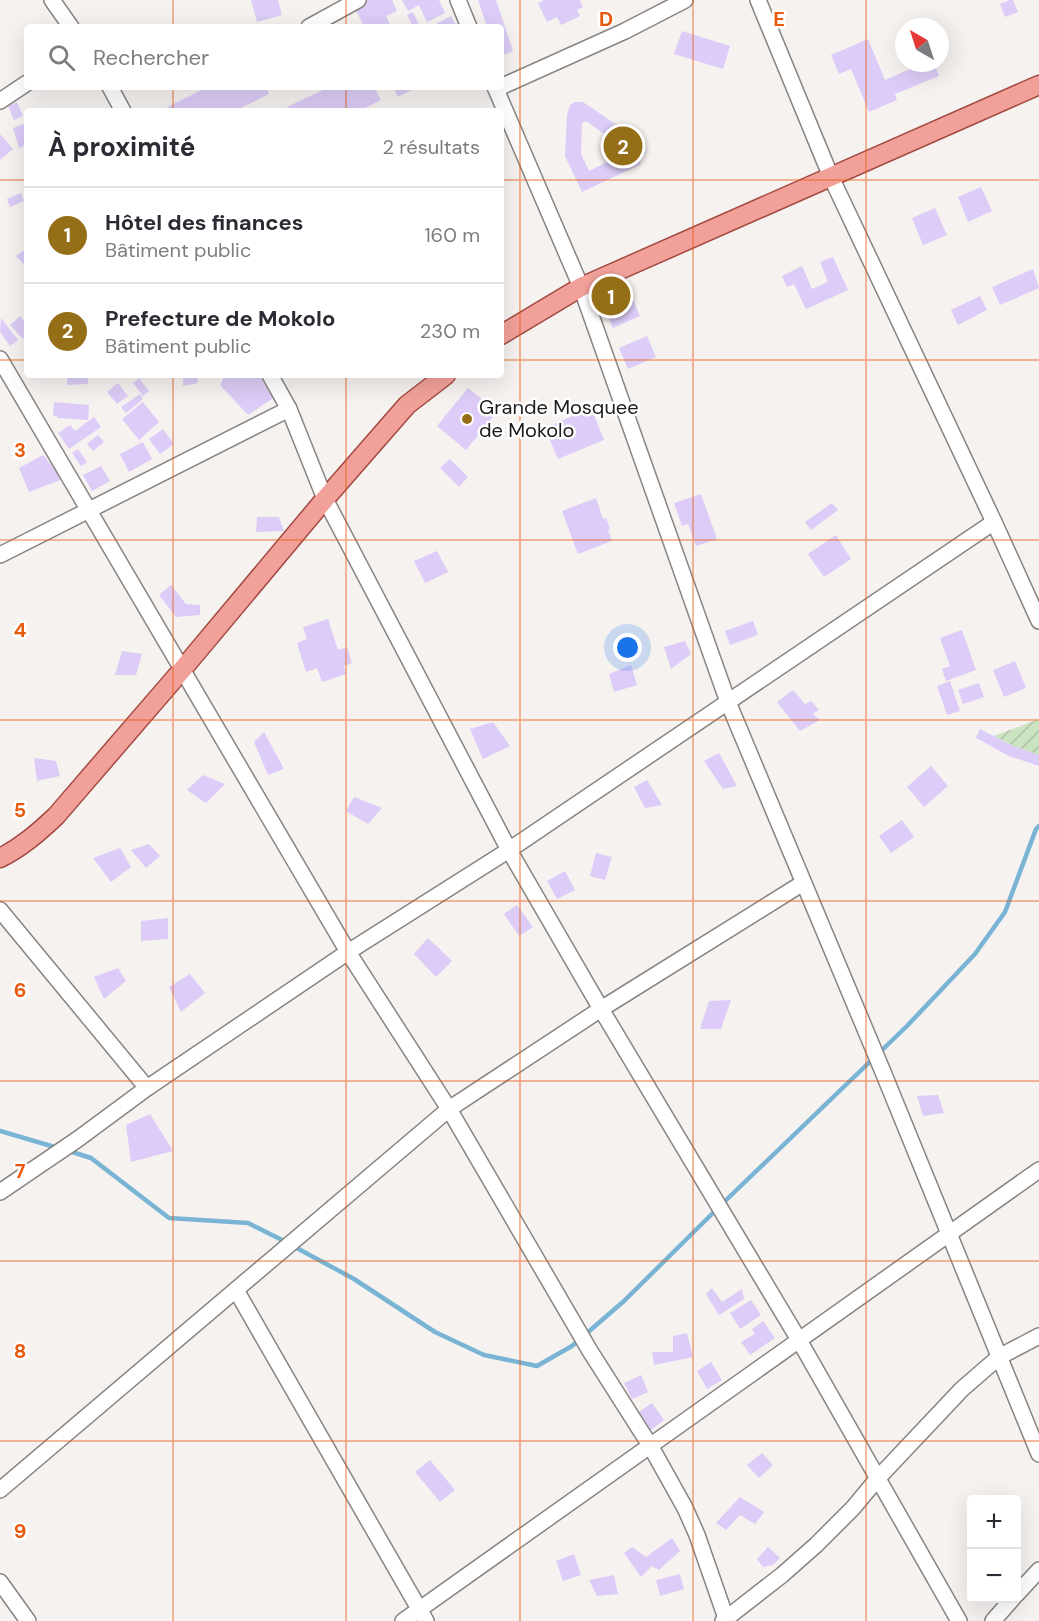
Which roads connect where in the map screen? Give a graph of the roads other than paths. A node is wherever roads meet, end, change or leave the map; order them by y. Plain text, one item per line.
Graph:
1 (52, 0) edge
2 (358, 0) edge
3 (458, 0) edge
4 (685, 0) edge
5 (758, 0) edge
6 (69, 24) edge
7 (314, 24) edge
8 (469, 24) edge
9 (504, 84) edge
10 (1039, 85) edge
11 (24, 86) edge
12 (112, 90) edge
13 (497, 90) edge
14 (0, 101) edge
15 (121, 108) edge
16 (831, 177) junction
17 (581, 287) junction
18 (504, 333) edge
19 (1, 363) edge
20 (272, 378) edge
21 (442, 378) edge
22 (289, 409) junction
23 (325, 499) junction
24 (88, 510) junction
25 (994, 522) junction
26 (0, 555) edge
27 (1039, 621) edge
28 (181, 671) junction
29 (728, 702) junction
30 (509, 850) junction
31 (0, 858) edge
32 (803, 883) junction
33 (0, 910) edge
34 (348, 952) junction
35 (601, 1009) junction
36 (147, 1088) junction
37 (449, 1109) junction
38 (1039, 1170) edge
39 (0, 1192) edge
40 (948, 1233) junction
41 (236, 1290) junction
42 (1039, 1336) edge
43 (799, 1341) junction
44 (999, 1357) junction
45 (651, 1447) junction
46 (1039, 1454) edge
47 (878, 1478) junction
48 (0, 1490) edge
49 (1039, 1570) edge
50 (0, 1582) edge
51 (1021, 1590) edge
52 (1009, 1603) edge
53 (423, 1615) edge
54 (726, 1620) edge
55 (28, 1621) edge
56 (403, 1621) edge
57 (959, 1621) edge
58 (993, 1621) edge

1 - 6 street
2 - 7 street
3 - 8 street
4 - 9 street
5 - 16 street
10 - 16 main road
11 - 14 street
12 - 15 street
13 - 17 street
16 - 17 main road
16 - 25 street
17 - 18 main road
17 - 29 street
19 - 24 street
20 - 22 street
21 - 23 main road
22 - 23 street
22 - 24 street
23 - 28 main road
23 - 30 street
24 - 26 street
24 - 28 street
25 - 27 street
25 - 29 street
28 - 31 main road
28 - 34 street
29 - 30 street
29 - 32 street
30 - 34 street
30 - 35 street
32 - 35 street
32 - 40 street
33 - 36 street
34 - 36 street
34 - 37 street
35 - 37 street
35 - 43 street
36 - 39 street
37 - 41 street
37 - 45 street
38 - 40 street
40 - 43 street
40 - 44 street
41 - 48 street
41 - 53 street
42 - 44 street
43 - 45 street
43 - 47 street
44 - 46 street
44 - 47 street
45 - 53 street
45 - 54 street
47 - 54 street
47 - 57 street
49 - 51 street
50 - 55 street
52 - 58 street
53 - 56 street

